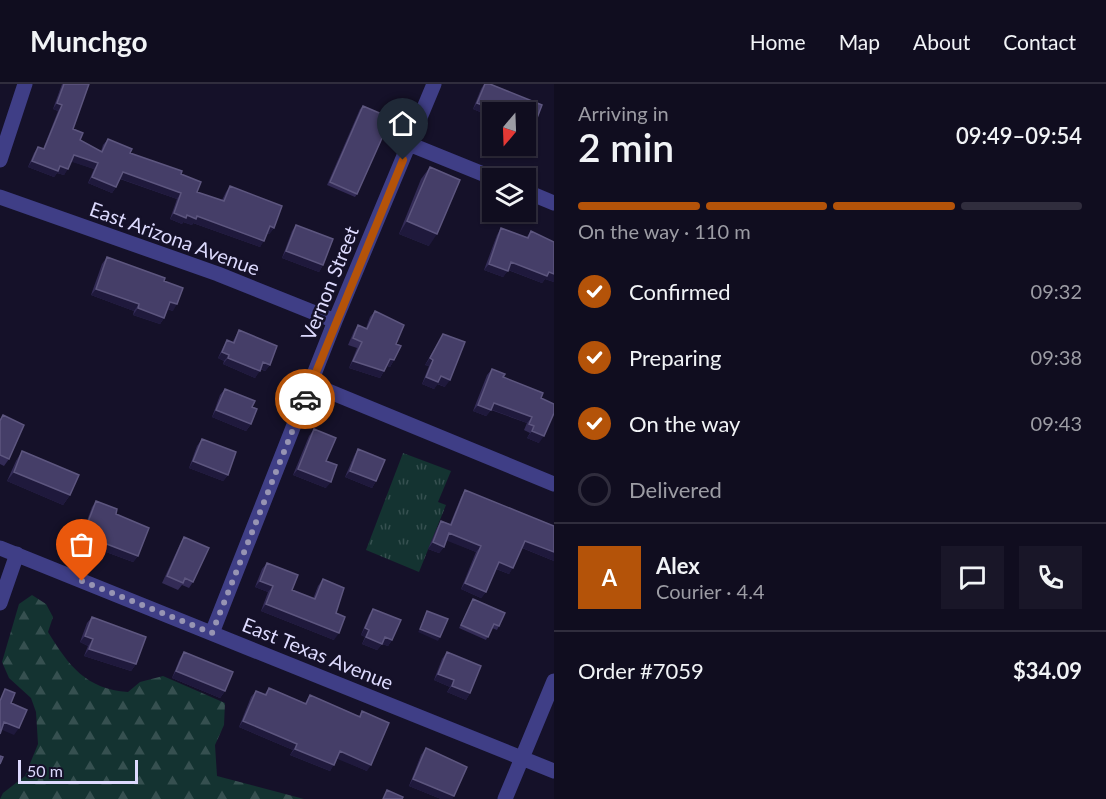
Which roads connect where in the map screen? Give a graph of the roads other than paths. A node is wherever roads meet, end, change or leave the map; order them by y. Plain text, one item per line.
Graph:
1 (26, 84) edge
2 (434, 84) edge
3 (409, 144) junction
4 (0, 160) edge
5 (482, 174) edge
6 (0, 196) edge
7 (536, 196) edge
8 (554, 203) edge
9 (335, 321) junction
10 (311, 384) junction
11 (554, 484) edge
12 (0, 548) edge
13 (17, 554) junction
14 (0, 603) edge
15 (212, 633) junction
16 (554, 681) edge
17 (523, 758) junction
18 (554, 771) edge
19 (506, 799) edge

1 - 4 street
2 - 3 street, Vernon Street
3 - 5 street
3 - 9 street, Vernon Street
6 - 9 street, East Arizona Avenue
7 - 8 street
9 - 10 street, Vernon Street
10 - 11 street
10 - 15 street, Vernon Street
12 - 13 street, East Texas Avenue
13 - 14 street
13 - 15 street, East Texas Avenue
15 - 17 street, East Texas Avenue
16 - 17 street
17 - 18 street, East Texas Avenue
17 - 19 street

